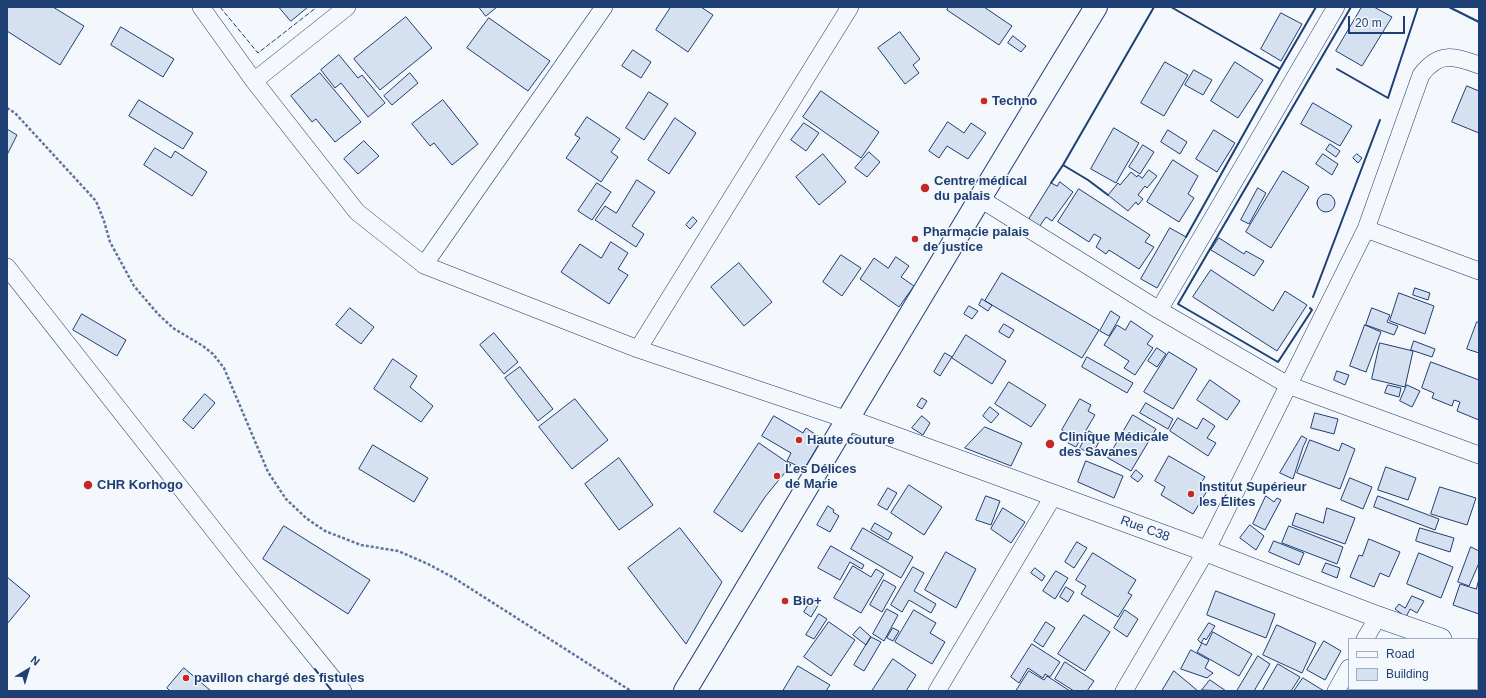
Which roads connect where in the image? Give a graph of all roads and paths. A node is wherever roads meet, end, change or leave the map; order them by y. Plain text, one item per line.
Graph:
1 (201, 7) edge
2 (347, 7) edge
3 (604, 7) edge
4 (850, 7) edge
5 (1096, 7) edge
6 (1336, 7) edge
7 (1479, 65) edge
8 (254, 81) junction
9 (7, 108) edge
10 (979, 198) junction
11 (1366, 229) junction
12 (424, 265) junction
13 (7, 267) edge
14 (1479, 271) edge
15 (1159, 310) junction
16 (638, 349) junction
17 (1288, 385) junction
18 (848, 420) junction
19 (1479, 455) edge
20 (1054, 495) junction
21 (1206, 551) junction
22 (1378, 617) junction
23 (1366, 638) edge
24 (1438, 638) edge
25 (1348, 670) edge
26 (343, 691) edge
27 (631, 691) edge
28 (685, 691) edge
29 (937, 691) edge
30 (1124, 691) edge
31 (1336, 691) edge

1 - 8 street
2 - 8 street
3 - 12 street
4 - 16 street
5 - 10 main road
6 - 15 street
7 - 11 street
8 - 12 street
9 - 27 path
10 - 15 street
10 - 18 main road
11 - 14 street
11 - 17 street
12 - 16 street
13 - 26 street
15 - 17 street
16 - 18 street
17 - 19 street
17 - 21 street
18 - 20 street, Rue C38
18 - 28 main road
20 - 21 street, Rue C38
20 - 29 street
21 - 22 street, Rue C38
21 - 30 street
22 - 23 street
22 - 24 street, Rue C38
25 - 31 street

